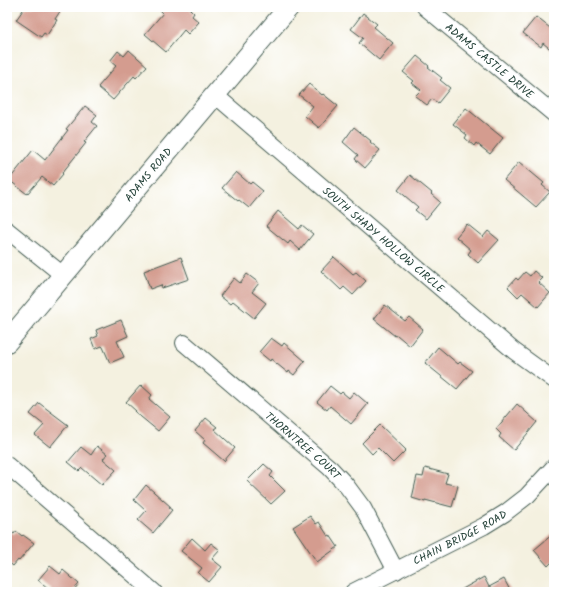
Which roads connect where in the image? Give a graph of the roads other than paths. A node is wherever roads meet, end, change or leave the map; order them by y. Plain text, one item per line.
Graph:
1 (289, 7) edge
2 (425, 7) edge
3 (216, 95) junction
4 (554, 114) edge
5 (7, 230) edge
6 (63, 276) junction
7 (7, 342) edge
8 (184, 343) dead end
9 (554, 380) edge
10 (7, 465) edge
11 (554, 467) edge
12 (396, 571) junction
13 (154, 592) edge
14 (353, 592) edge

1 - 3 street, ADAMS ROAD
2 - 4 street, ADAMS CASTLE DRIVE
3 - 6 street, ADAMS ROAD
3 - 9 street, SOUTH SHADY HOLLOW CIRCLE
5 - 6 street
6 - 7 street, ADAMS ROAD
8 - 12 street, THORNTREE COURT
10 - 13 street
11 - 12 street, CHAIN BRIDGE ROAD
12 - 14 street, CHAIN BRIDGE ROAD

